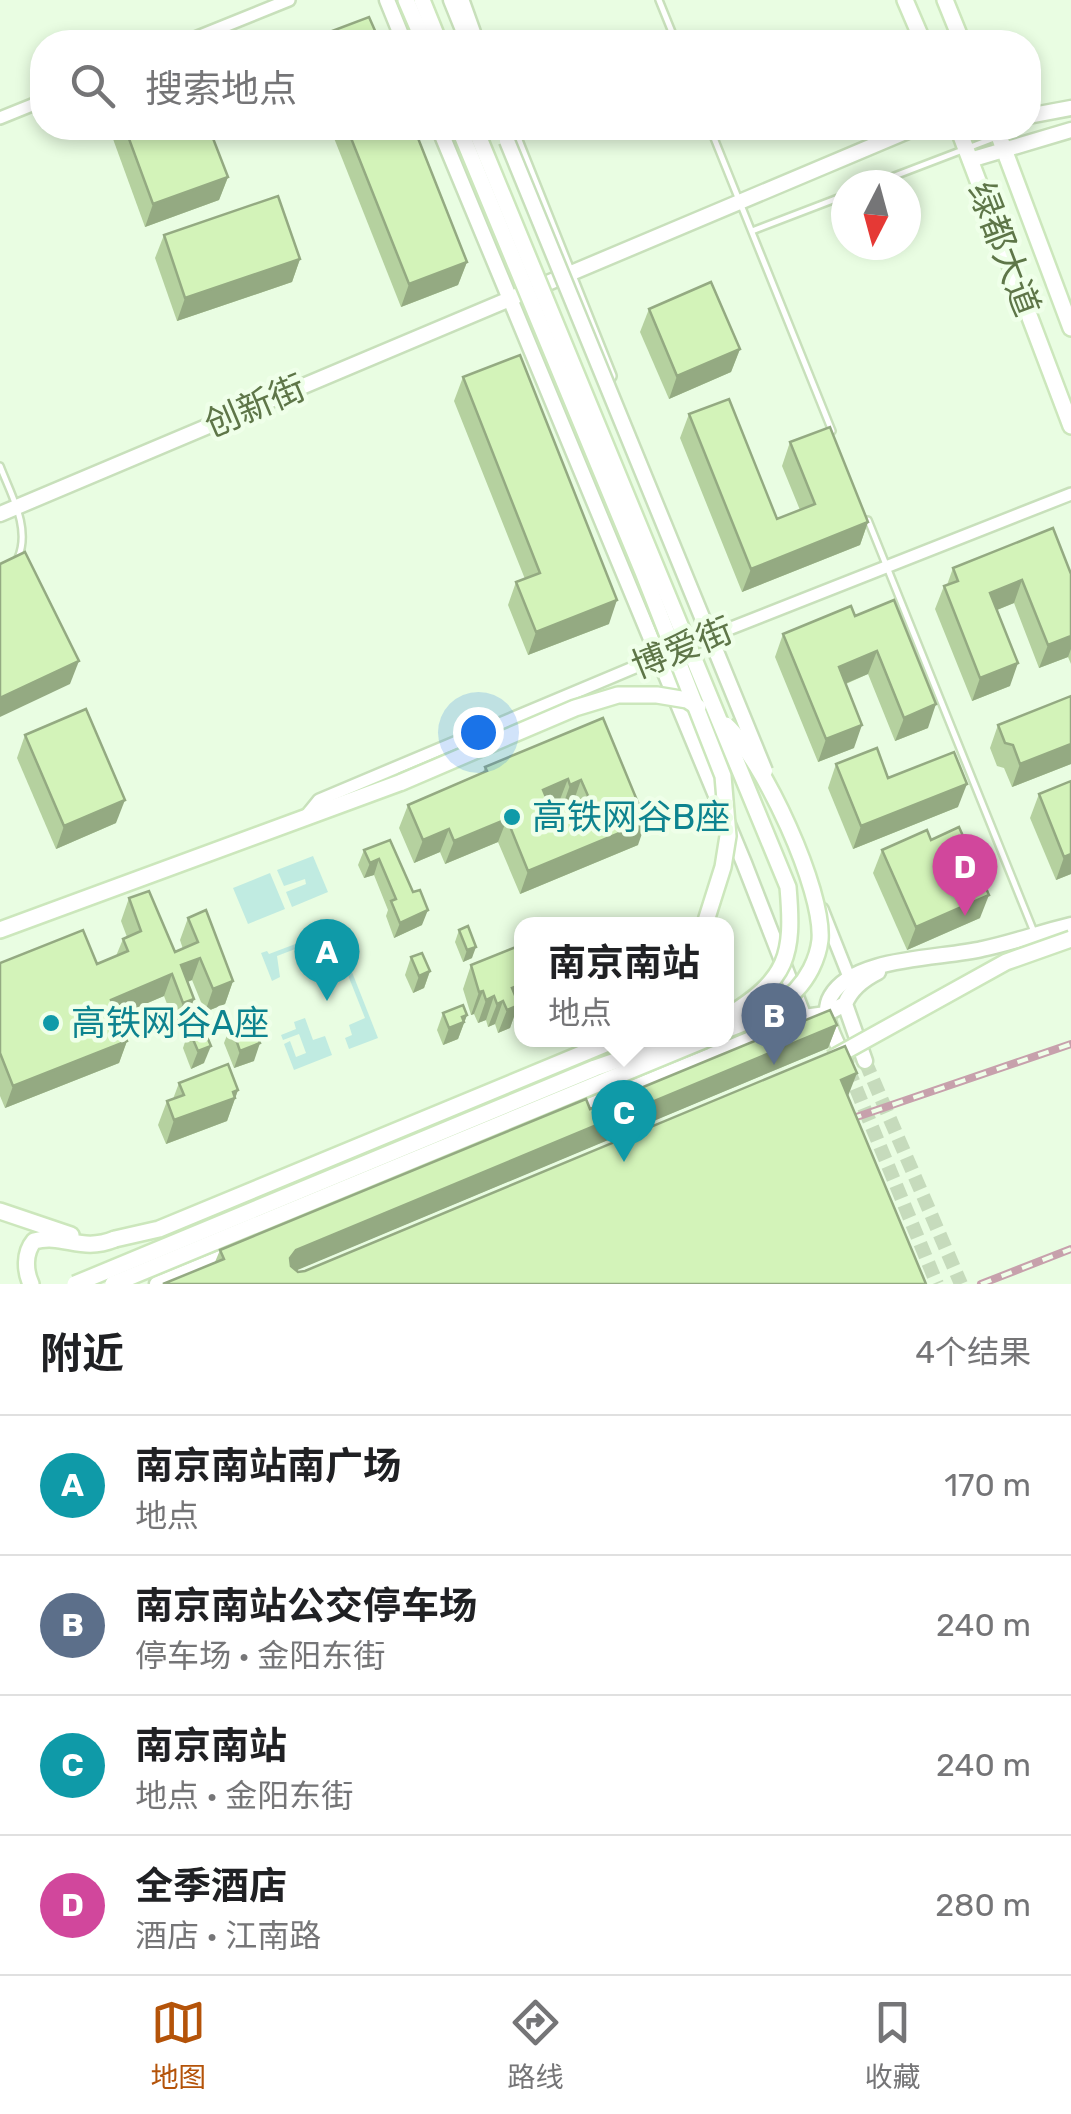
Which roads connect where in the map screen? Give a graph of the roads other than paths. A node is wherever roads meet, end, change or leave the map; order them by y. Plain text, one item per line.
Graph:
1 (290, 0) edge
2 (387, 0) edge
3 (406, 0) edge
4 (422, 0) edge
5 (451, 0) edge
6 (463, 0) edge
7 (658, 0) edge
8 (906, 0) edge
9 (945, 0) edge
10 (216, 30) edge
11 (399, 30) edge
12 (419, 30) edge
13 (435, 30) edge
14 (463, 30) edge
15 (474, 30) edge
16 (671, 30) edge
17 (918, 30) edge
18 (957, 30) edge
19 (30, 106) edge
20 (1071, 108) edge
21 (1041, 114) edge
22 (0, 118) edge
23 (1071, 130) edge
24 (1041, 133) edge
25 (444, 140) edge
26 (464, 140) edge
27 (480, 140) edge
28 (509, 140) edge
29 (510, 140) edge
30 (715, 140) edge
31 (887, 140) edge
32 (1001, 140) edge
33 (964, 143) edge
34 (904, 170) edge
35 (831, 200) edge
36 (740, 202) junction
37 (752, 231) junction
38 (569, 274) junction
39 (510, 299) junction
40 (1071, 328) edge
41 (1071, 426) edge
42 (837, 443) edge
43 (0, 466) edge
44 (1071, 494) edge
45 (16, 507) junction
46 (0, 514) edge
47 (865, 514) edge
48 (886, 567) junction
49 (10, 569) edge
50 (714, 636) junction
51 (658, 657) junction
52 (303, 819) junction
53 (786, 822) junction
54 (707, 917) edge
55 (1071, 925) edge
56 (1, 927) edge
57 (1035, 934) junction
58 (1071, 939) edge
59 (854, 981) junction
60 (845, 1004) junction
61 (734, 1011) edge
62 (826, 1014) junction
63 (804, 1017) junction
64 (734, 1026) edge
65 (734, 1046) edge
66 (597, 1047) edge
67 (655, 1047) edge
68 (687, 1047) edge
69 (732, 1047) edge
70 (865, 1061) tunnel mouth
71 (820, 1064) edge
72 (848, 1069) tunnel mouth
73 (551, 1122) edge
74 (0, 1211) edge
75 (115, 1239) junction
76 (248, 1246) edge
77 (137, 1272) junction
78 (32, 1284) edge
79 (74, 1284) edge
80 (100, 1284) edge
81 (113, 1284) edge
82 (157, 1284) edge

1 - 10 street
2 - 11 street
3 - 12 main road
4 - 13 main road
5 - 14 street
6 - 15 street
7 - 16 lane
8 - 17 main road
9 - 18 main road
19 - 22 street
20 - 21 street
23 - 24 street
25 - 39 street
26 - 54 main road, bridge
27 - 61 main road, bridge
28 - 53 street, bridge
29 - 38 street
30 - 36 lane
31 - 36 street, 创新街
32 - 40 main road, 绿都大道
33 - 34 lane
33 - 41 main road, 绿都大道
35 - 37 lane
36 - 37 lane
36 - 38 street, 创新街
37 - 42 lane
38 - 39 street, 创新街
38 - 50 street
39 - 45 street, 创新街
39 - 51 street
43 - 45 lane
44 - 48 street, 博爱街
45 - 46 street, 创新街
45 - 49 lane
47 - 48 lane
48 - 50 street, 博爱街
48 - 57 lane
50 - 51 street, 博爱街
50 - 59 street
51 - 52 street, 博爱街
51 - 63 street
52 - 53 main road, 博爱街, bridge
52 - 56 main road, 博爱街
53 - 64 main road, 博爱街, bridge
55 - 57 street
57 - 59 street
58 - 71 main road, bridge
59 - 60 street
59 - 62 street
60 - 62 street
60 - 70 street
62 - 63 street
62 - 72 street
63 - 65 street
66 - 75 main road, bridge
67 - 79 main road, bridge
68 - 77 main road, bridge
69 - 73 street
74 - 75 main road
75 - 78 main road
76 - 82 street
77 - 80 main road, bridge
77 - 81 main road, bridge

